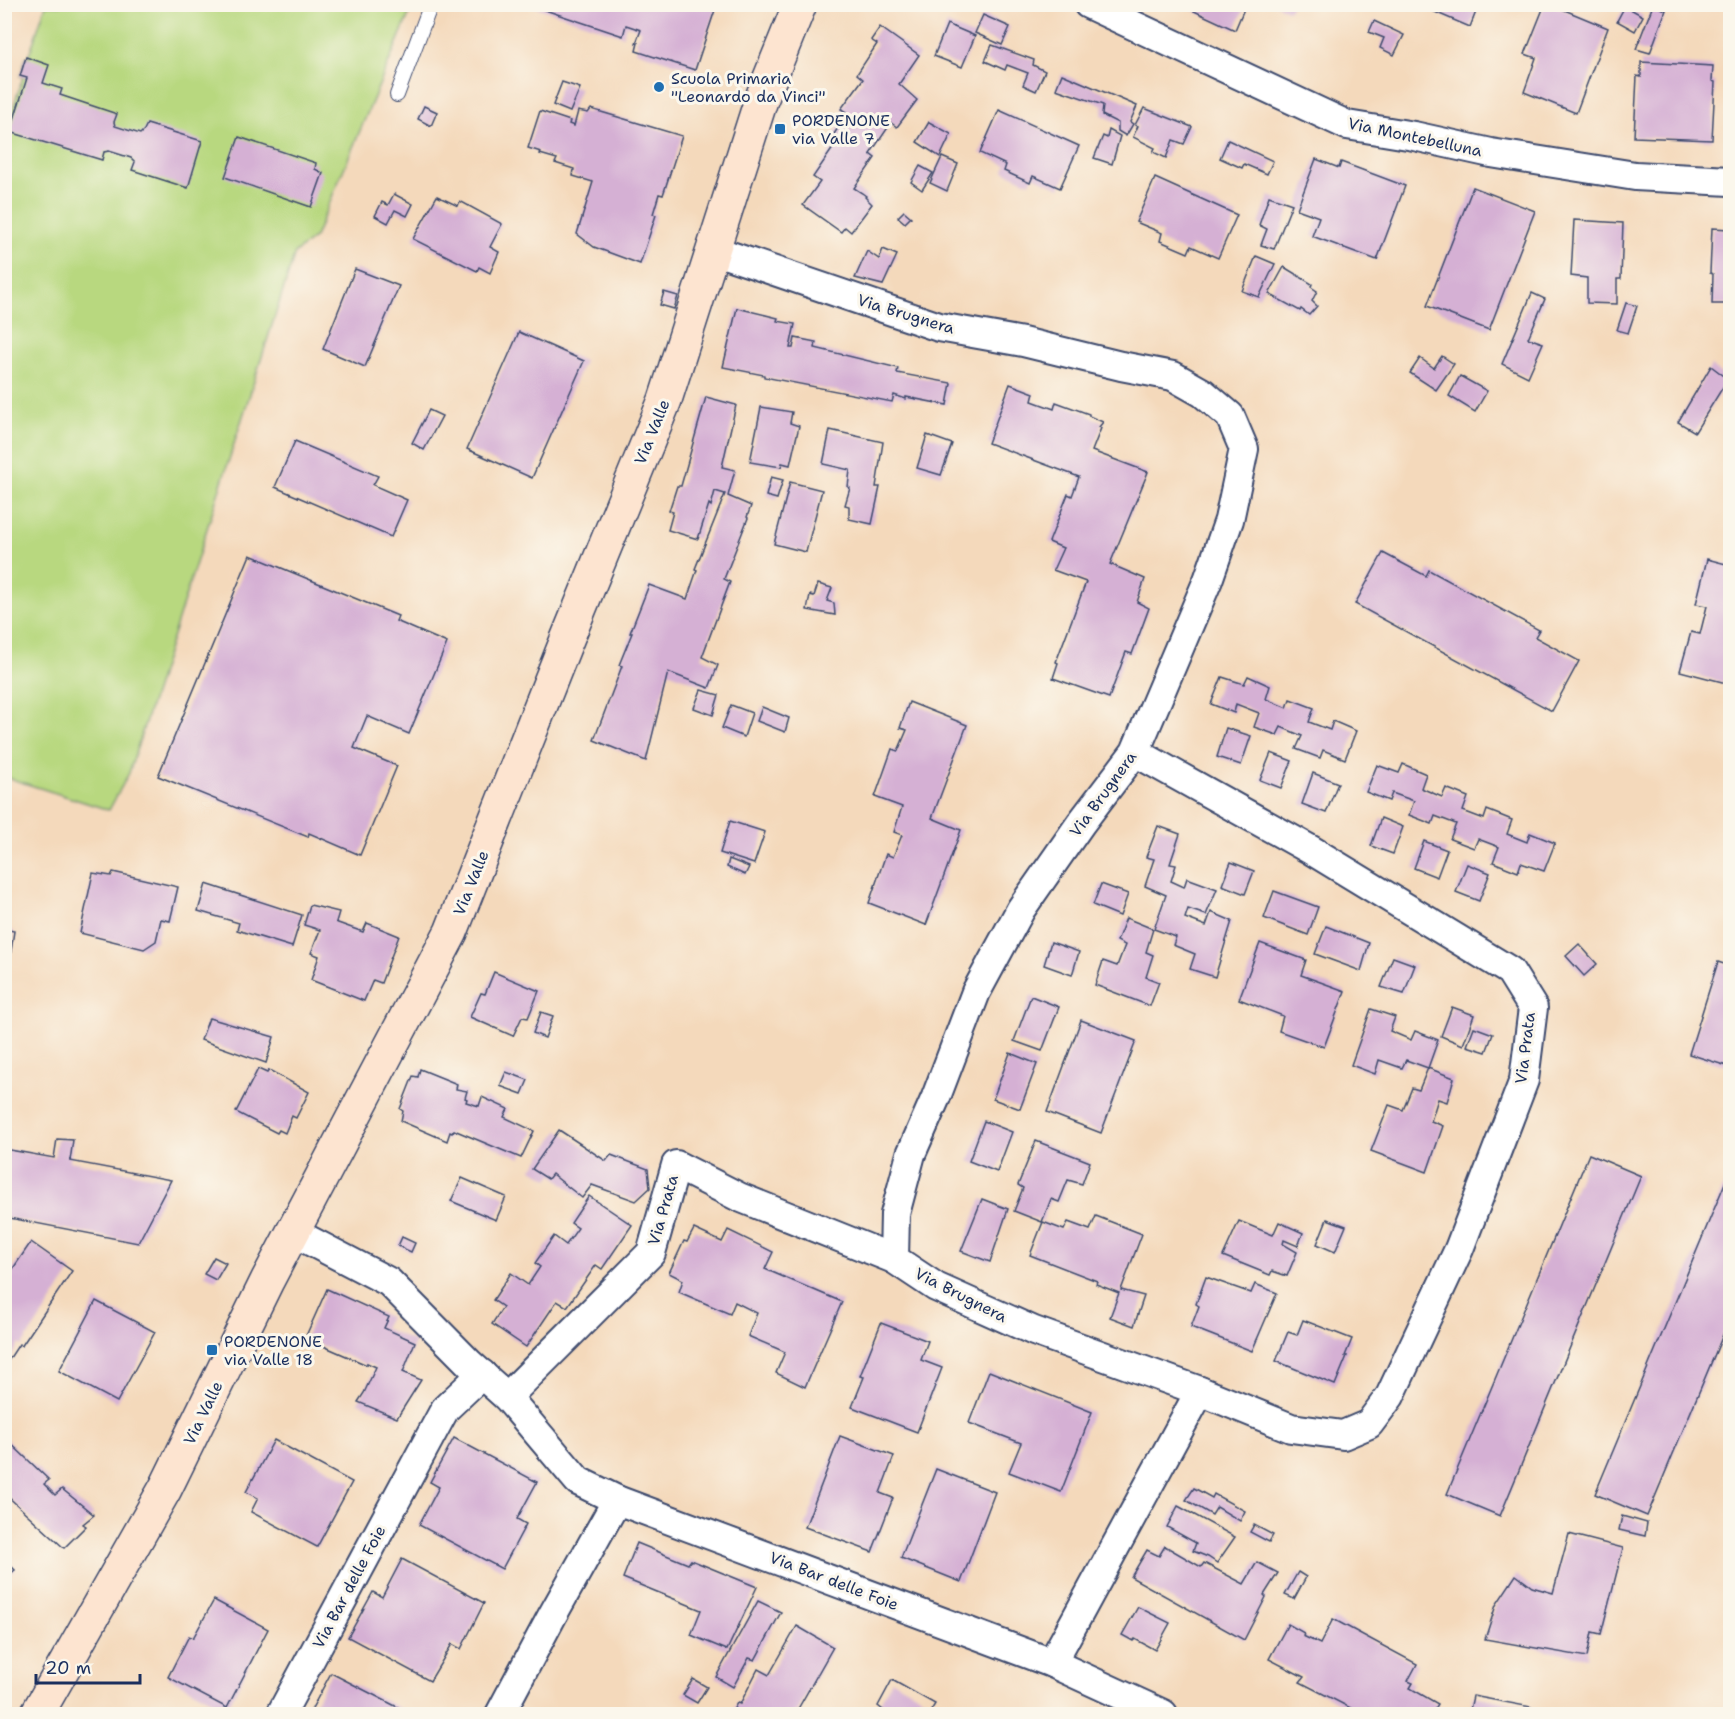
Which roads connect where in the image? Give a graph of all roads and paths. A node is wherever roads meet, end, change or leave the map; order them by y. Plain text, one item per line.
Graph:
1 (431, 4) edge
2 (800, 4) edge
3 (1088, 4) edge
4 (397, 95) dead end
5 (1731, 181) edge
6 (713, 250) junction
7 (1135, 752) junction
8 (293, 1232) junction
9 (894, 1259) junction
10 (482, 1374) junction
11 (1200, 1391) junction
12 (507, 1397) junction
13 (617, 1500) junction
14 (1052, 1663) junction
15 (36, 1714) edge
16 (281, 1714) edge
17 (500, 1714) edge
18 (1162, 1714) edge

1 - 4 lane
2 - 6 street, Via Valle
3 - 5 street, Via Montebelluna
6 - 7 street, Via Brugnera
6 - 8 street, Via Valle
7 - 9 street, Via Brugnera
7 - 11 street, Via Prata
8 - 10 street, Via Bar delle Foie
8 - 15 street, Via Valle
9 - 11 street, Via Brugnera
9 - 12 street, Via Prata
10 - 12 street, Via Bar delle Foie
10 - 16 street, Via Bar delle Foie
11 - 14 street
12 - 13 street, Via Bar delle Foie
13 - 14 street, Via Bar delle Foie
13 - 17 street
14 - 18 street, Via Bar delle Foie

